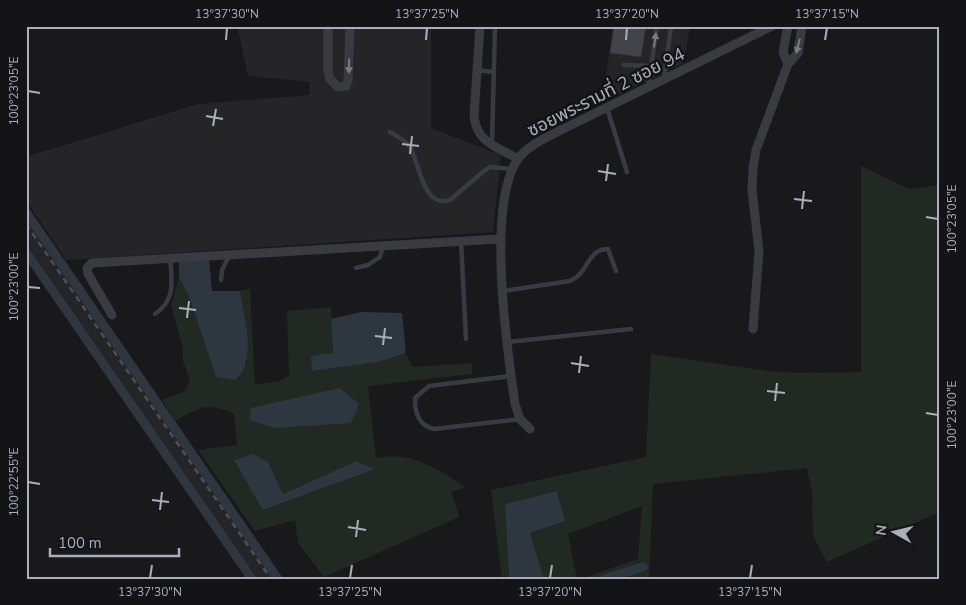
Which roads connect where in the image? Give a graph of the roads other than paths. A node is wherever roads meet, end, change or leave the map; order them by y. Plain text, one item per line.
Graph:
1 (328, 26) edge
2 (350, 26) edge
3 (480, 26) edge
4 (495, 26) edge
5 (657, 26) edge
6 (671, 26) edge
7 (772, 26) edge
8 (788, 26) edge
9 (802, 26) edge
10 (788, 64) junction
11 (624, 65) dead end
12 (651, 66) junction
13 (476, 70) junction
14 (493, 72) junction
15 (664, 81) junction
16 (648, 89) junction
17 (607, 108) junction
18 (390, 132) dead end
19 (492, 144) junction
20 (518, 159) junction
21 (513, 169) junction
22 (627, 172) dead end
23 (500, 239) junction
24 (460, 241) junction
25 (383, 246) junction
26 (230, 254) junction
27 (170, 257) junction
28 (356, 268) dead end
29 (616, 271) dead end
30 (221, 280) dead end
31 (503, 291) junction
32 (154, 314) dead end
33 (112, 315) dead end
34 (631, 329) dead end
35 (753, 329) dead end
36 (466, 339) dead end
37 (508, 342) junction
38 (511, 376) junction
39 (520, 419) junction
40 (530, 429) dead end

2 -> 1 street
3 - 13 street
4 - 14 lane
12 -> 5 lane
6 - 15 lane
7 - 15 street, ซอยพระรามที่ 2 ซอย 94
8 - 10 street
9 -> 10 street
10 - 35 street
11 - 12 lane
12 - 16 lane
13 - 14 lane
13 - 19 street
14 - 19 lane
15 - 16 street, ซอยพระรามที่ 2 ซอย 94
16 - 17 street, ซอยพระรามที่ 2 ซอย 94
17 - 20 street, ซอยพระรามที่ 2 ซอย 94
17 - 22 lane
18 - 21 lane
19 - 20 street
20 - 21 street, ซอยพระรามที่ 2 ซอย 94
21 - 23 street, ซอยพระรามที่ 2 ซอย 94
23 - 24 street
23 - 31 street, ซอยพระรามที่ 2 ซอย 94
24 - 25 street
24 - 36 lane
25 - 26 street
25 - 28 lane
26 - 27 street
26 - 30 lane
27 - 32 lane
27 - 33 street
29 - 31 lane
31 - 37 street, ซอยพระรามที่ 2 ซอย 94
34 - 37 lane
37 - 38 street, ซอยพระรามที่ 2 ซอย 94
38 - 39 street, ซอยพระรามที่ 2 ซอย 94
38 - 39 lane
39 - 40 street

